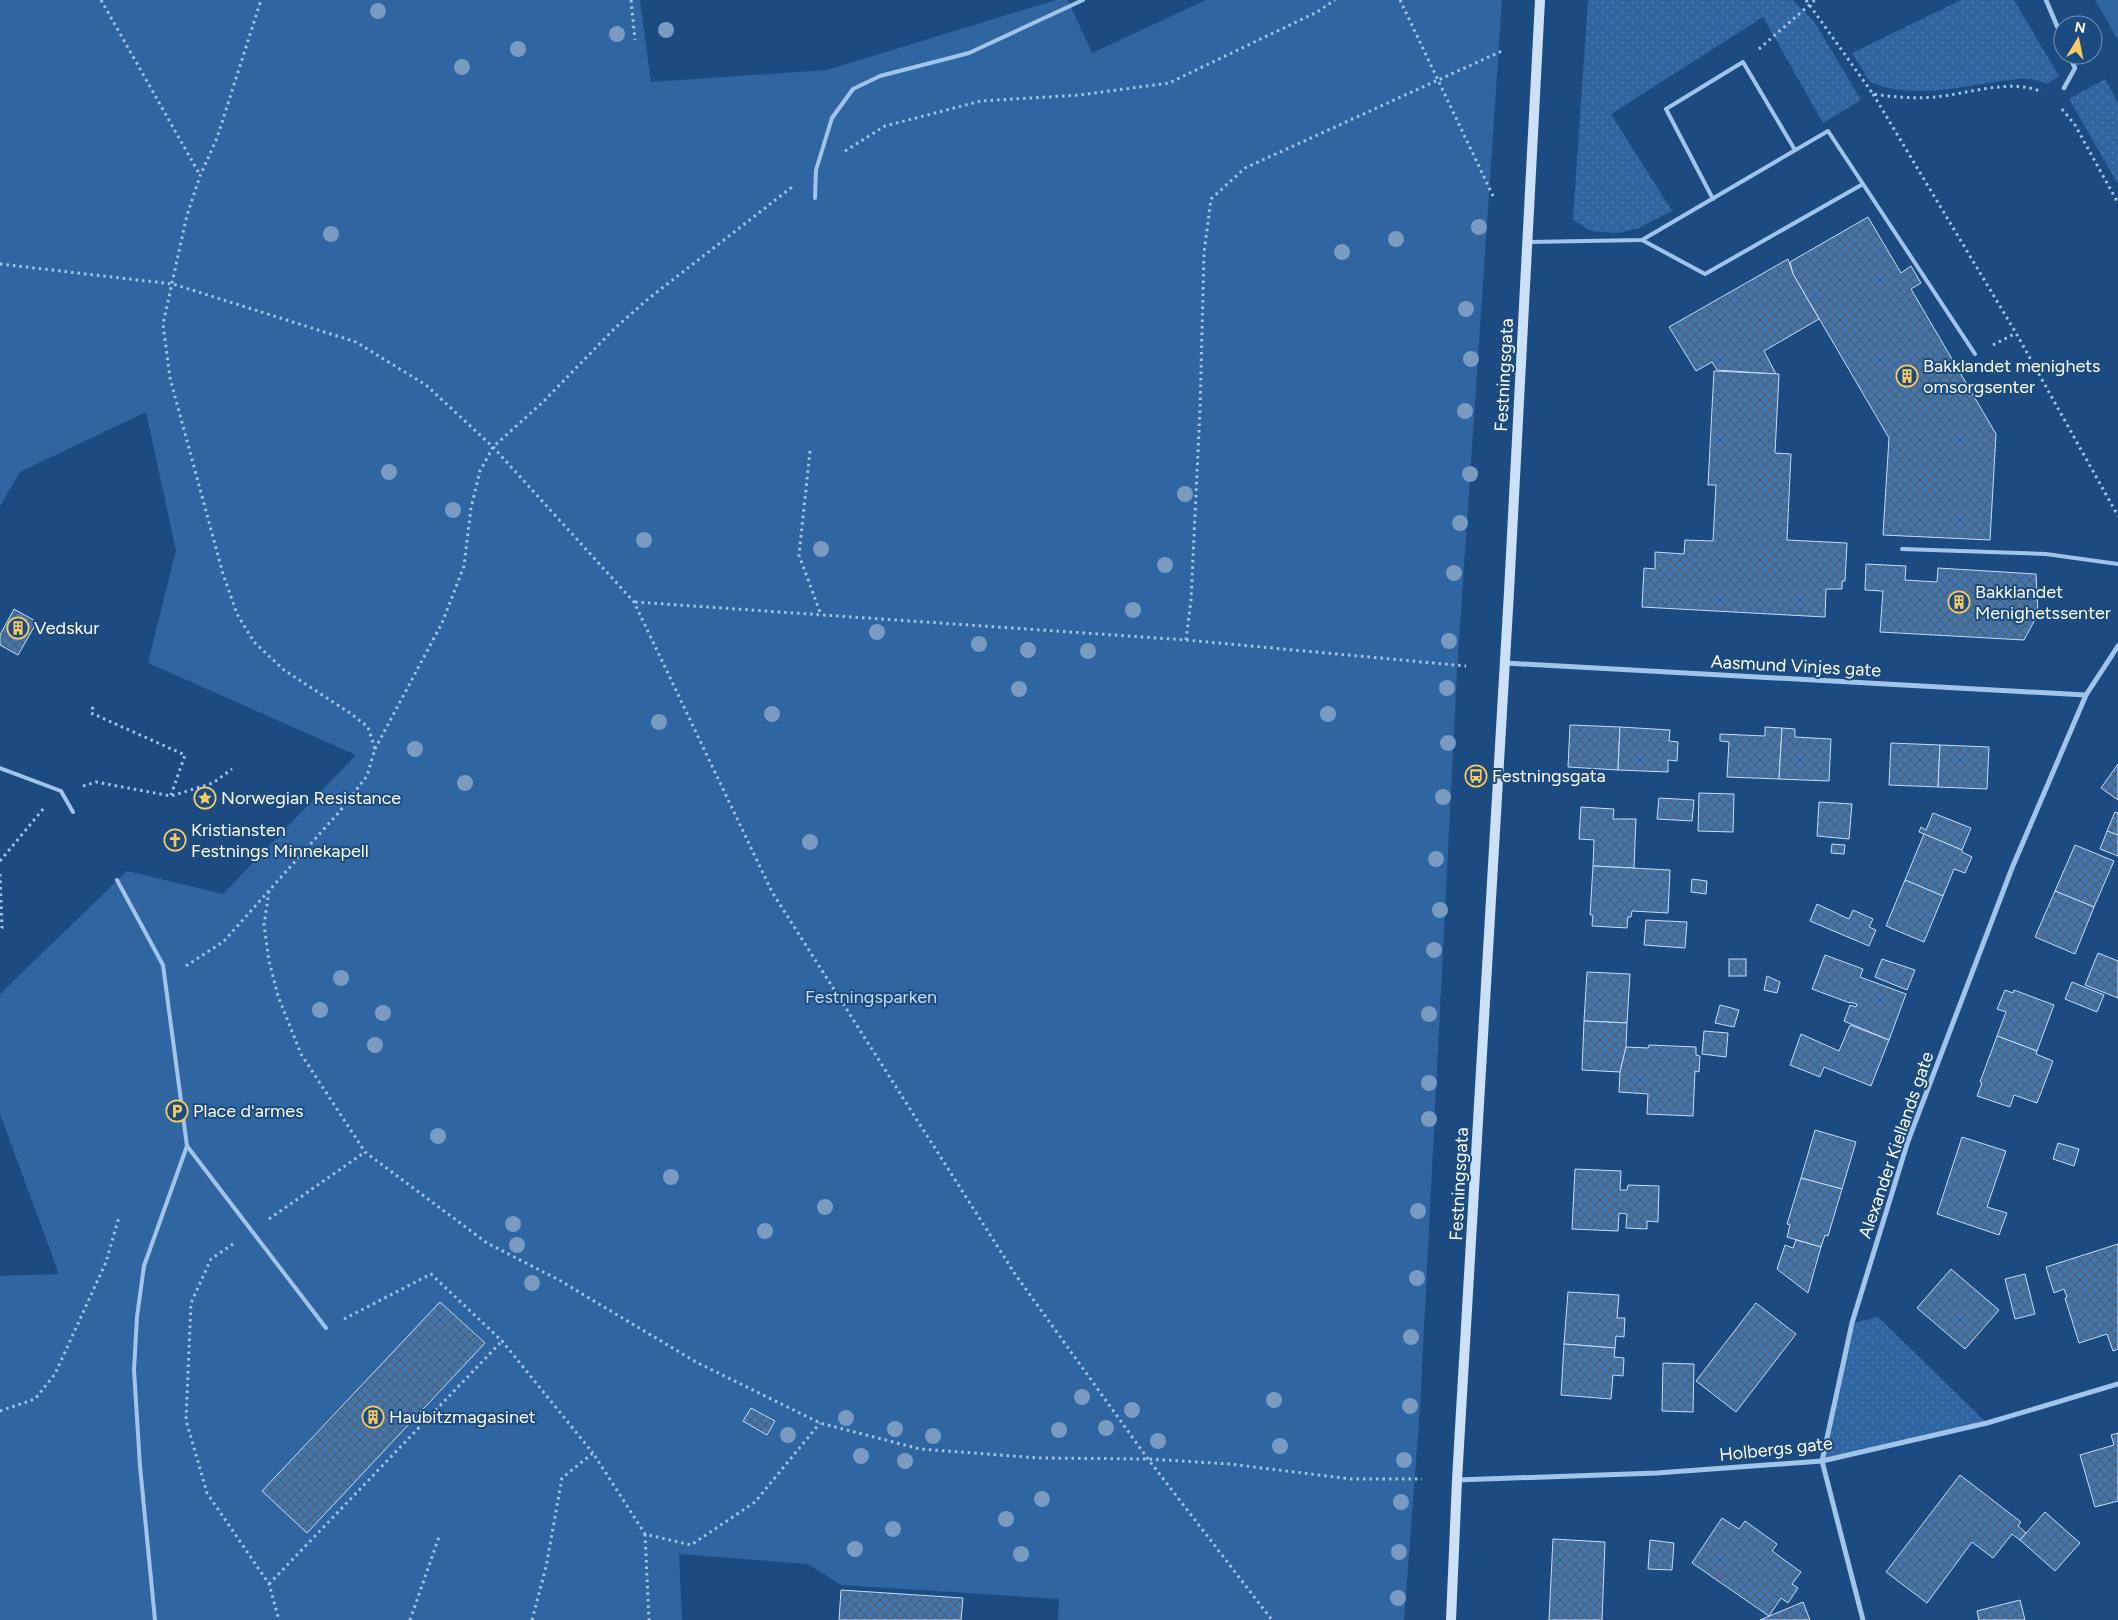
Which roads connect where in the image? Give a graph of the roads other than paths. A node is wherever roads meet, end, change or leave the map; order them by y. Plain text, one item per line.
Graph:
1 (1083, 0) edge
2 (1540, 0) edge
3 (2046, 0) edge
4 (2053, 16) edge
5 (2074, 65) edge
6 (2064, 88) dead end
7 (1795, 150) junction
8 (1863, 184) junction
9 (815, 198) dead end
10 (1713, 199) junction
11 (1642, 240) junction
12 (1526, 242) junction
13 (1975, 354) dead end
14 (1902, 549) dead end
15 (2118, 564) edge
16 (2118, 646) edge
17 (1505, 663) junction
18 (2086, 695) junction
19 (0, 768) edge
20 (73, 812) dead end
21 (117, 880) dead end
22 (187, 1146) junction
23 (326, 1328) road end
24 (2118, 1384) edge
25 (1822, 1461) junction
26 (1457, 1480) junction
27 (155, 1620) edge
28 (1451, 1620) edge
29 (1863, 1620) edge

1 - 9 lane
2 - 12 main road, Festningsgata
3 - 4 street
5 - 6 street
7 - 8 lane
7 - 10 lane
7 - 10 lane
8 - 11 lane
8 - 13 lane
10 - 11 lane
11 - 12 lane
12 - 17 main road, Festningsgata
14 - 15 lane
16 - 18 street, Alexander Kiellands gate
17 - 18 street, Aasmund Vinjes gate
17 - 26 main road, Festningsgata
18 - 25 street, Alexander Kiellands gate
19 - 20 lane
21 - 22 lane
22 - 23 lane
22 - 27 lane
24 - 25 street, Holbergs gate
25 - 26 street, Holbergs gate
25 - 29 street, Alexander Kiellands gate
26 - 28 main road, Festningsgata

